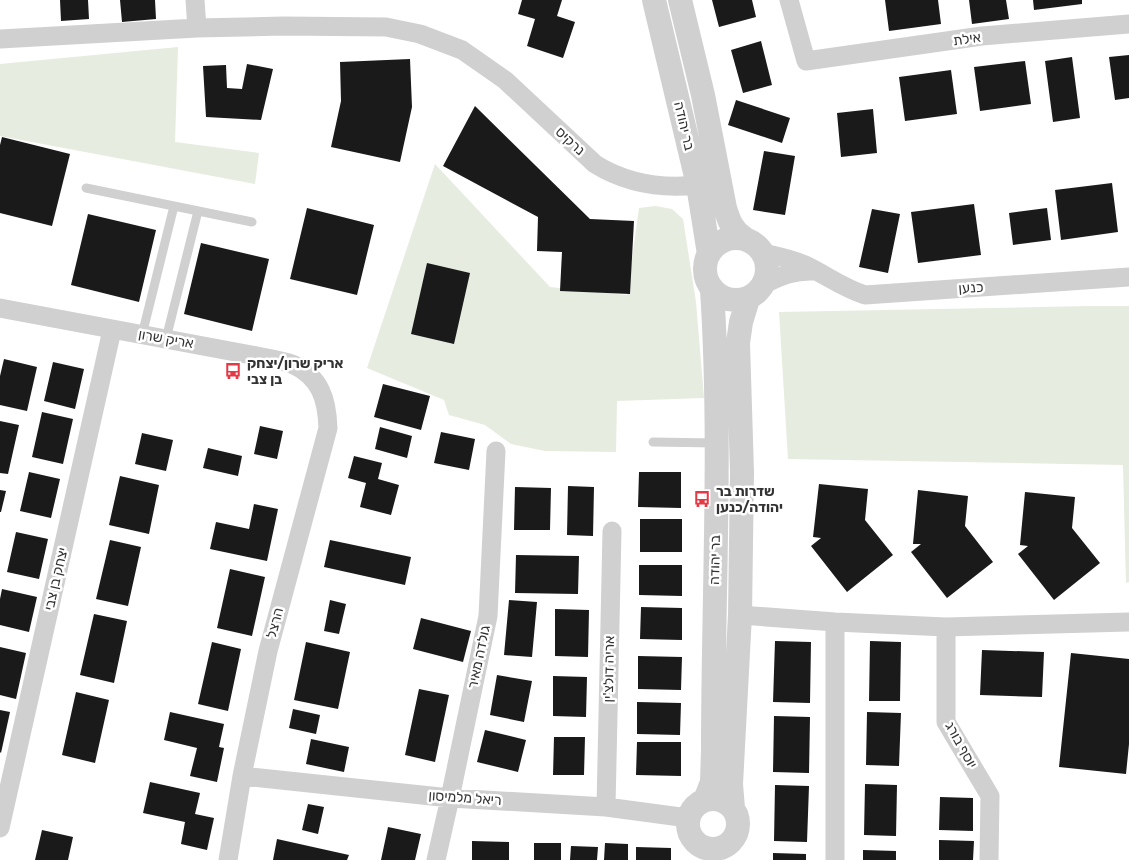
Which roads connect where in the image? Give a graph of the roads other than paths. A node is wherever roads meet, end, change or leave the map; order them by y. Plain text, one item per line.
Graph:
1 (195, 0) edge
2 (654, 0) edge
3 (680, 0) edge
4 (789, 0) edge
5 (1129, 24) edge
6 (197, 28) junction
7 (0, 39) edge
8 (698, 185) junction
9 (86, 188) dead end
10 (174, 206) junction
11 (198, 211) junction
12 (252, 222) dead end
13 (744, 238) junction
14 (763, 253) junction
15 (709, 254) junction
16 (818, 272) junction
17 (1129, 277) edge
18 (712, 290) junction
19 (756, 292) junction
20 (0, 308) edge
21 (112, 330) junction
22 (142, 335) junction
23 (166, 340) junction
24 (321, 390) joint
25 (652, 442) dead end
26 (716, 442) junction
27 (496, 451) dead end
28 (612, 531) dead end
29 (740, 615) junction
30 (835, 622) junction
31 (1129, 622) edge
32 (946, 626) junction
33 (242, 776) junction
34 (450, 798) junction
35 (705, 800) junction
36 (606, 807) junction
37 (733, 808) junction
38 (688, 818) junction
39 (0, 828) edge
40 (732, 850) edge
41 (703, 853) edge
42 (228, 860) edge
43 (436, 860) edge
44 (835, 860) edge
45 (988, 860) edge

1 - 6 street
2 - 8 street, בר יהודה
3 - 13 street, בר יהודה
4 - 5 street, אילת
6 - 7 street, נרקיס
6 - 8 street, נרקיס
8 - 15 street, בר יהודה
9 - 10 lane
10 - 11 lane
10 - 22 lane
11 - 12 lane
11 - 23 lane
13 - 14 street
13 - 15 street
14 - 16 street, כנען
14 - 19 street
15 - 18 street
16 - 17 street, כנען
16 - 19 street
18 - 19 street
18 - 26 street, בר יהודה
19 - 29 street, בר יהודה
20 - 21 street, אריק שרון
21 - 22 street, אריק שרון
21 - 39 street, יצחק בן צבי
22 - 23 street, אריק שרון
23 - 24 street, אריק שרון
24 - 33 street, הרצל
25 - 26 lane
26 - 35 street, בר יהודה
27 - 34 street, גולדה מאיר
28 - 36 street, אריה דולצ'ין
29 - 30 street
29 - 37 street, בר יהודה
30 - 32 street
30 - 44 street
31 - 32 street
32 - 45 street, יוסף בורג
33 - 34 street, ריאל מלמיסון
33 - 42 street, הרצל
34 - 36 street, ריאל מלמיסון
34 - 43 street, גולדה מאיר
35 - 37 street
35 - 38 street
36 - 38 street, ריאל מלמיסון
37 - 40 street
38 - 41 street
40 - 41 street

